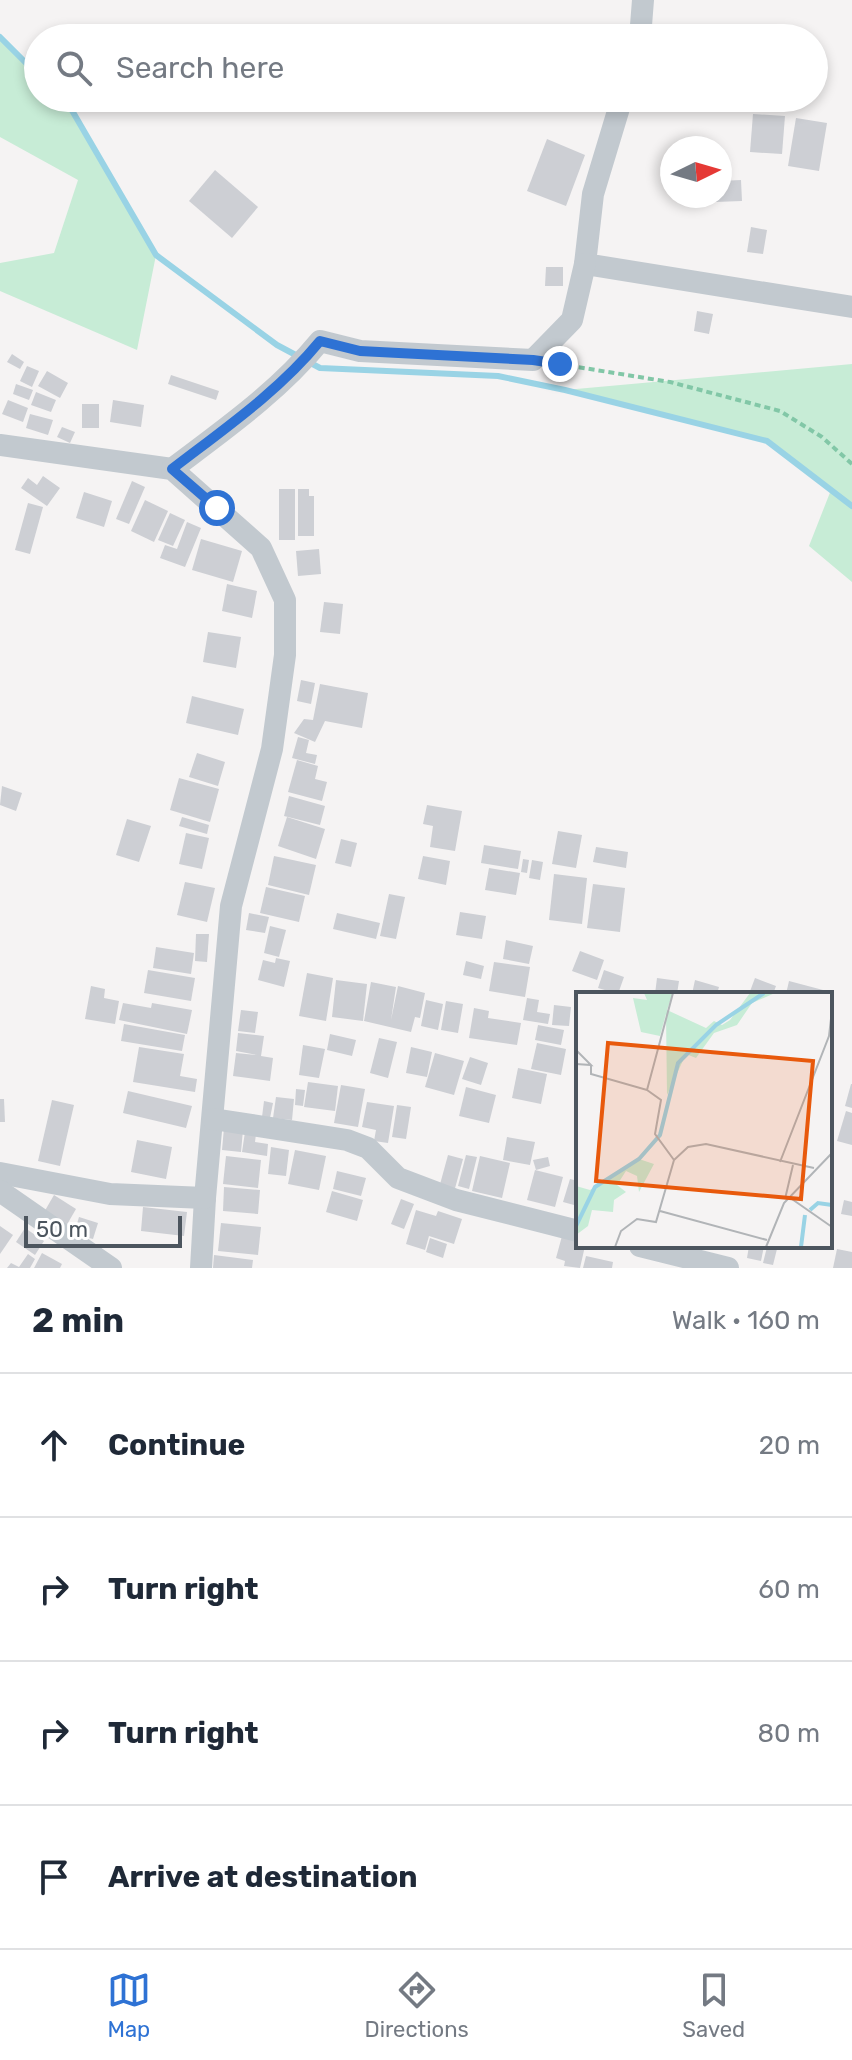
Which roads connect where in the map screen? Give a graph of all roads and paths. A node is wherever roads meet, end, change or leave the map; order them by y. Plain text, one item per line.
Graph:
1 (643, 0) edge
2 (641, 24) edge
3 (618, 112) edge
4 (585, 264) junction
5 (852, 307) edge
6 (533, 360) junction
7 (0, 445) edge
8 (852, 464) edge
9 (172, 469) junction
10 (213, 1119) junction
11 (1, 1190) edge
12 (205, 1198) junction
13 (576, 1230) edge
14 (648, 1248) edge
15 (111, 1268) edge
16 (201, 1268) edge
17 (728, 1268) edge

1 - 2 street
3 - 4 street
4 - 5 street
4 - 6 street
6 - 8 path
6 - 9 street
7 - 9 street
9 - 10 street
10 - 12 street
10 - 13 street
11 - 12 street
11 - 15 street
12 - 16 street
14 - 17 street

